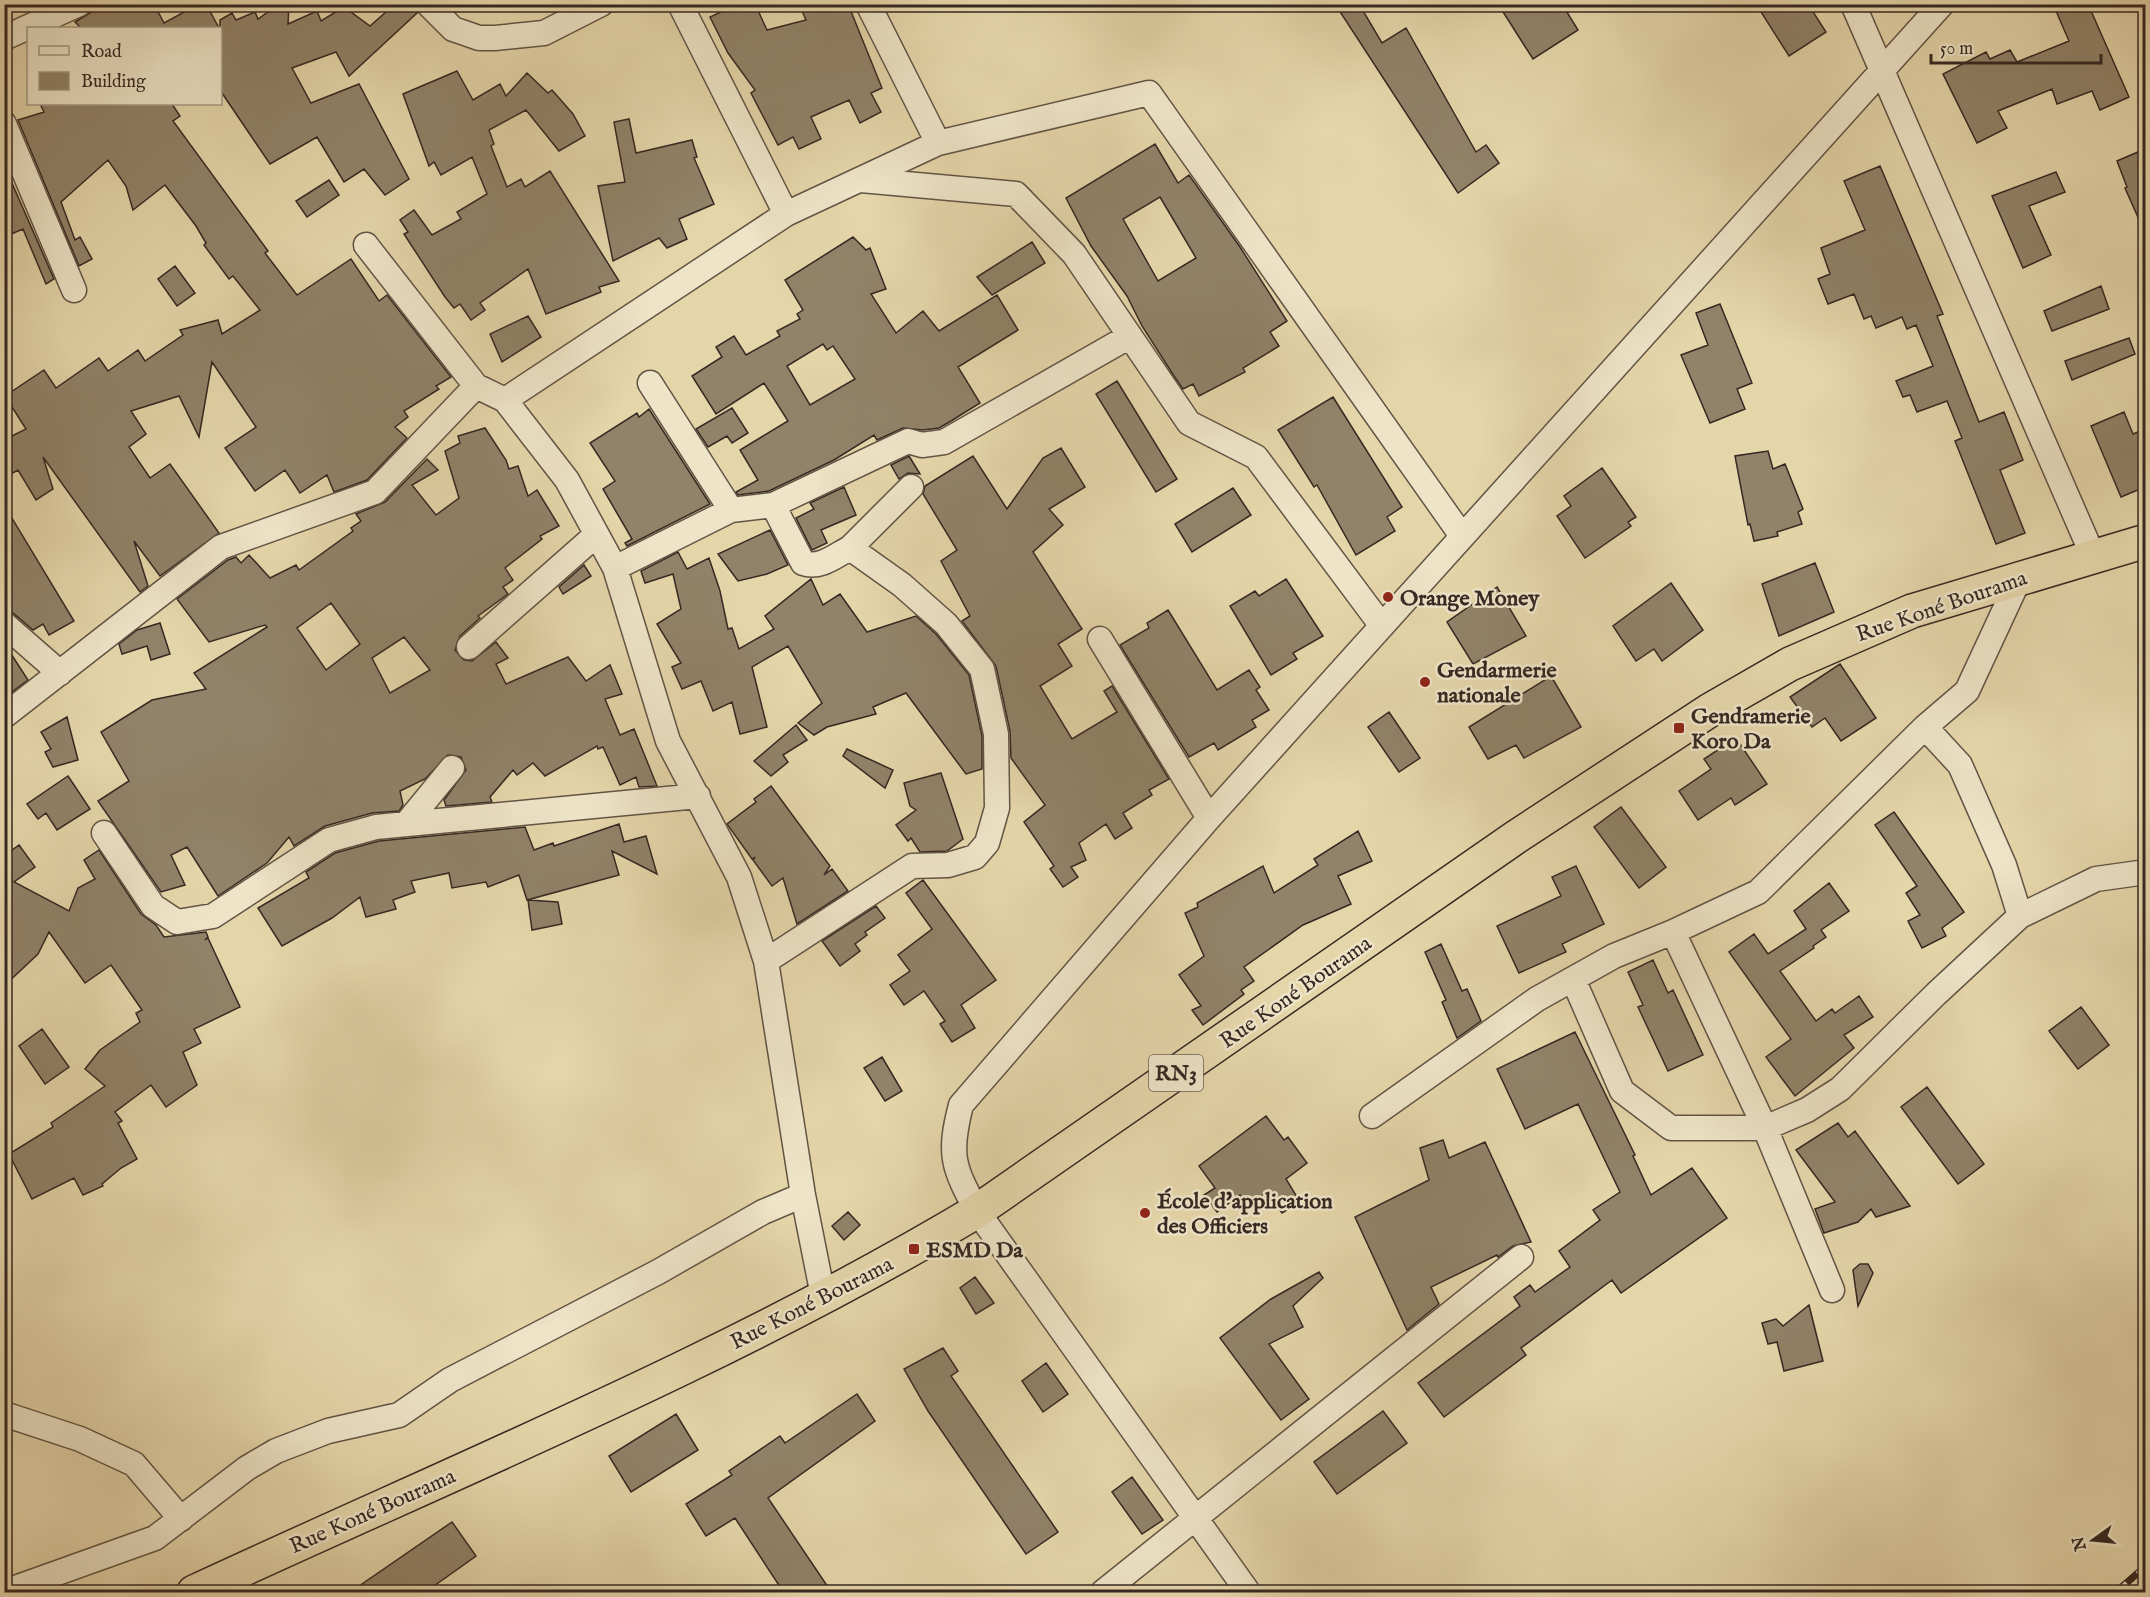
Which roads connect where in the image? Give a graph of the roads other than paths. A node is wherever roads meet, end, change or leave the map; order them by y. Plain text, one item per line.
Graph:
1 (79, 4) edge
2 (428, 4) edge
3 (601, 4) edge
4 (680, 4) edge
5 (868, 4) edge
6 (1853, 4) edge
7 (1942, 4) edge
8 (28, 27) edge
9 (27, 28) edge
10 (4, 38) edge
11 (1882, 71) junction
12 (4, 124) edge
13 (938, 143) junction
14 (859, 180) junction
15 (786, 214) junction
16 (366, 245) dead end
17 (74, 290) dead end
18 (1130, 336) junction
19 (650, 383) dead end
20 (476, 386) junction
21 (505, 400) junction
22 (911, 487) dead end
23 (773, 505) junction
24 (731, 510) junction
25 (596, 535) junction
26 (1462, 536) junction
27 (2145, 541) edge
28 (850, 548) junction
29 (2093, 556) junction
30 (615, 568) junction
31 (2019, 579) junction
32 (4, 624) edge
33 (1382, 626) junction
34 (1100, 639) dead end
35 (469, 647) dead end
36 (60, 673) junction
37 (4, 716) edge
38 (1925, 727) junction
39 (452, 768) dead end
40 (698, 796) junction
41 (1209, 818) junction
42 (406, 824) junction
43 (104, 833) dead end
44 (2145, 872) edge
45 (2020, 916) junction
46 (1673, 932) junction
47 (766, 961) junction
48 (1573, 979) junction
49 (1372, 1116) dead end
50 (1765, 1128) junction
51 (803, 1195) junction
52 (977, 1211) junction
53 (1521, 1257) dead end
54 (1832, 1290) dead end
55 (823, 1296) junction
56 (4, 1414) edge
57 (1196, 1517) junction
58 (181, 1519) junction
59 (4, 1592) edge
60 (194, 1593) edge
61 (1103, 1593) edge
62 (1248, 1593) edge

1 - 8 street
2 - 3 street
4 - 15 street
5 - 13 street
6 - 11 street
7 - 11 street
9 - 10 street
11 - 26 street
11 - 29 street
12 - 17 street
13 - 14 street
13 - 26 street
14 - 15 street
14 - 18 street
15 - 21 street
16 - 20 street
18 - 23 street
18 - 33 street
19 - 24 street
20 - 21 street
20 - 36 street
21 - 25 street
22 - 28 street
23 - 24 street
23 - 28 street
24 - 30 street
25 - 30 street
25 - 35 street
26 - 33 street
27 - 29 highway, Rue Koné Bourama / RN3
28 - 47 street
29 - 31 highway, Rue Koné Bourama / RN3
30 - 40 street
31 - 38 street
31 - 52 highway, Rue Koné Bourama / RN3
32 - 36 street
33 - 41 street
34 - 41 street
36 - 37 street
38 - 45 street
38 - 46 street
39 - 42 street
40 - 42 street
40 - 47 street
41 - 52 street
42 - 43 street
44 - 45 street
45 - 50 street
46 - 48 street
46 - 50 street
47 - 51 street
48 - 49 street
48 - 50 street
50 - 54 street
51 - 55 street
51 - 58 street
52 - 55 highway, Rue Koné Bourama / RN3
52 - 57 street
53 - 57 street
55 - 60 highway, Rue Koné Bourama / RN3
56 - 58 street
57 - 61 street
57 - 62 street
58 - 59 street

